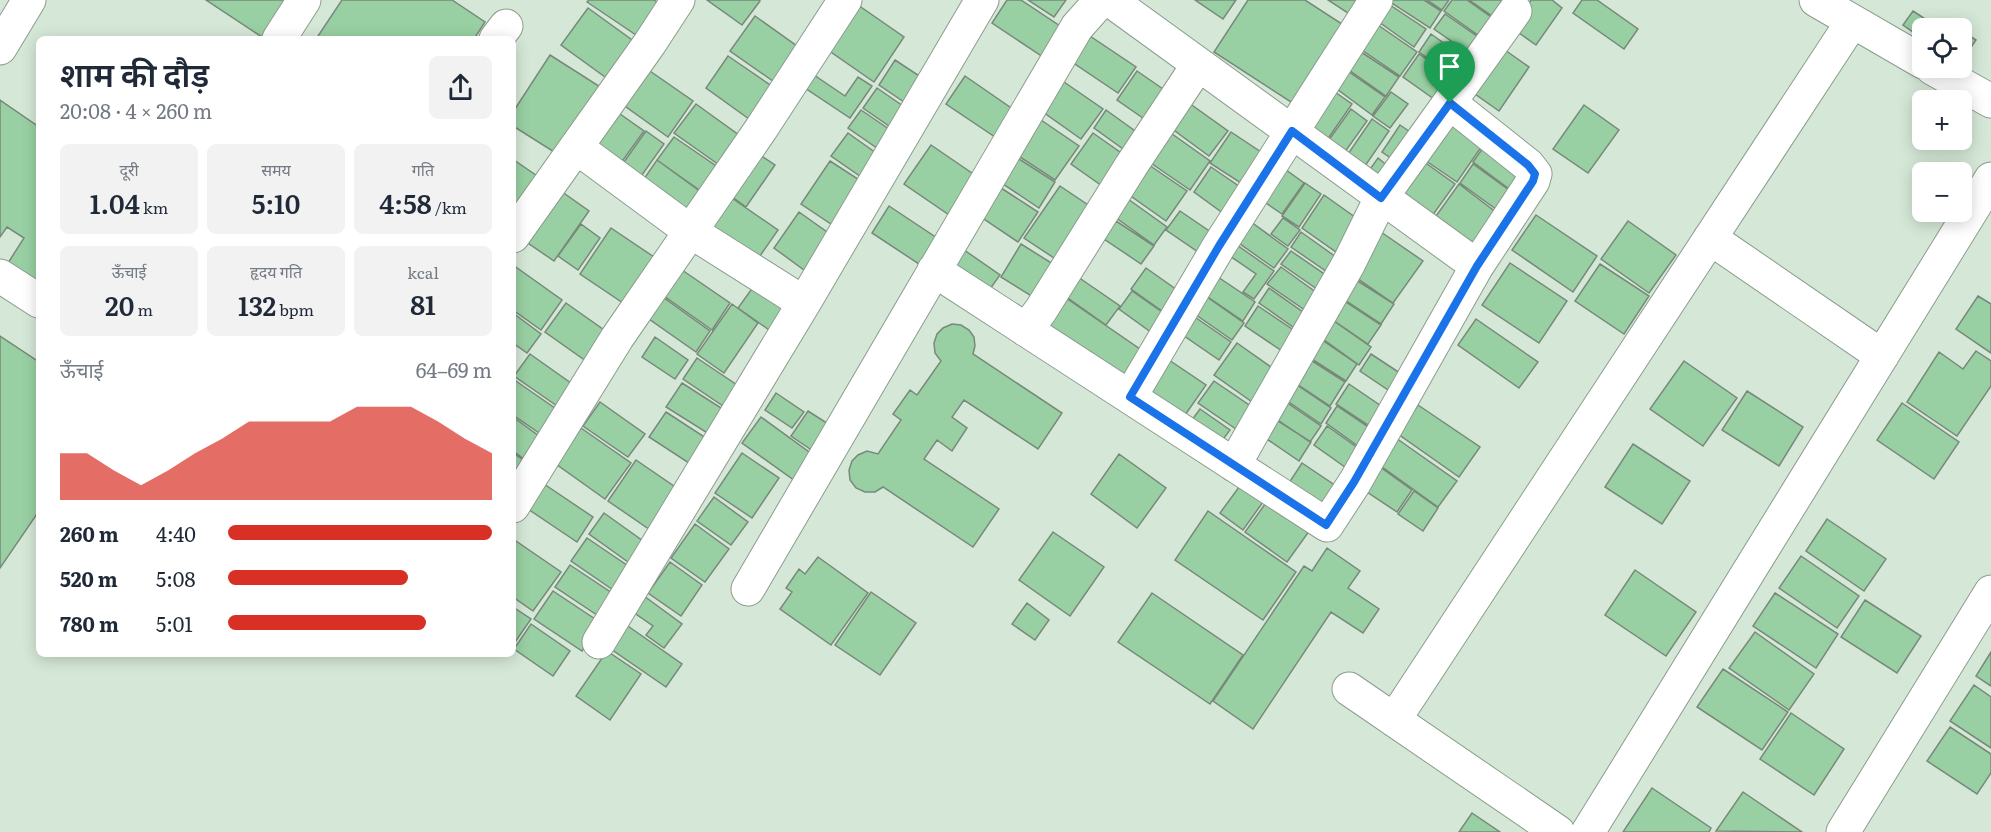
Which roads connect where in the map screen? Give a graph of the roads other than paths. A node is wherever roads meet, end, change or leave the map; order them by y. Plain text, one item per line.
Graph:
1 (29, 0) edge
2 (304, 0) edge
3 (678, 0) edge
4 (845, 0) edge
5 (982, 0) edge
6 (1101, 0) edge
7 (1110, 0) edge
8 (1376, 0) edge
9 (1816, 0) edge
10 (1515, 10) dead end
11 (1852, 22) junction
12 (281, 36) edge
13 (0, 48) edge
14 (1912, 56) edge
15 (1198, 65) junction
16 (1950, 78) edge
17 (1991, 101) edge
18 (1450, 103) junction
19 (1292, 131) junction
20 (576, 147) junction
21 (1991, 179) edge
22 (1381, 198) junction
23 (690, 231) junction
24 (516, 232) edge
25 (1710, 238) junction
26 (1477, 266) junction
27 (934, 270) junction
28 (0, 276) edge
29 (36, 299) edge
30 (804, 303) junction
31 (1026, 330) junction
32 (1882, 356) junction
33 (1130, 397) junction
34 (1234, 465) junction
35 (516, 501) edge
36 (748, 589) dead end
37 (1991, 592) edge
38 (599, 642) dead end
39 (1349, 689) dead end
40 (1394, 720) junction
41 (1558, 832) edge
42 (1588, 832) edge
43 (1843, 832) edge

1 - 13 street
2 - 12 street
3 - 20 street
4 - 23 street
5 - 30 street
6 - 27 street
7 - 15 street
8 - 19 street
9 - 11 street
10 - 18 street
11 - 14 street
11 - 25 street
15 - 19 street
15 - 31 street
16 - 17 street
18 - 22 street
18 - 26 street
19 - 22 street
19 - 33 street
20 - 23 street
20 - 24 street
21 - 32 street
22 - 26 street
22 - 34 street
23 - 30 street
23 - 35 street
25 - 32 street
25 - 40 street
26 - 34 street
27 - 31 street
27 - 36 street
28 - 29 street
30 - 38 street
31 - 33 street
32 - 42 street
33 - 34 street
37 - 43 street
39 - 40 street
40 - 41 street

